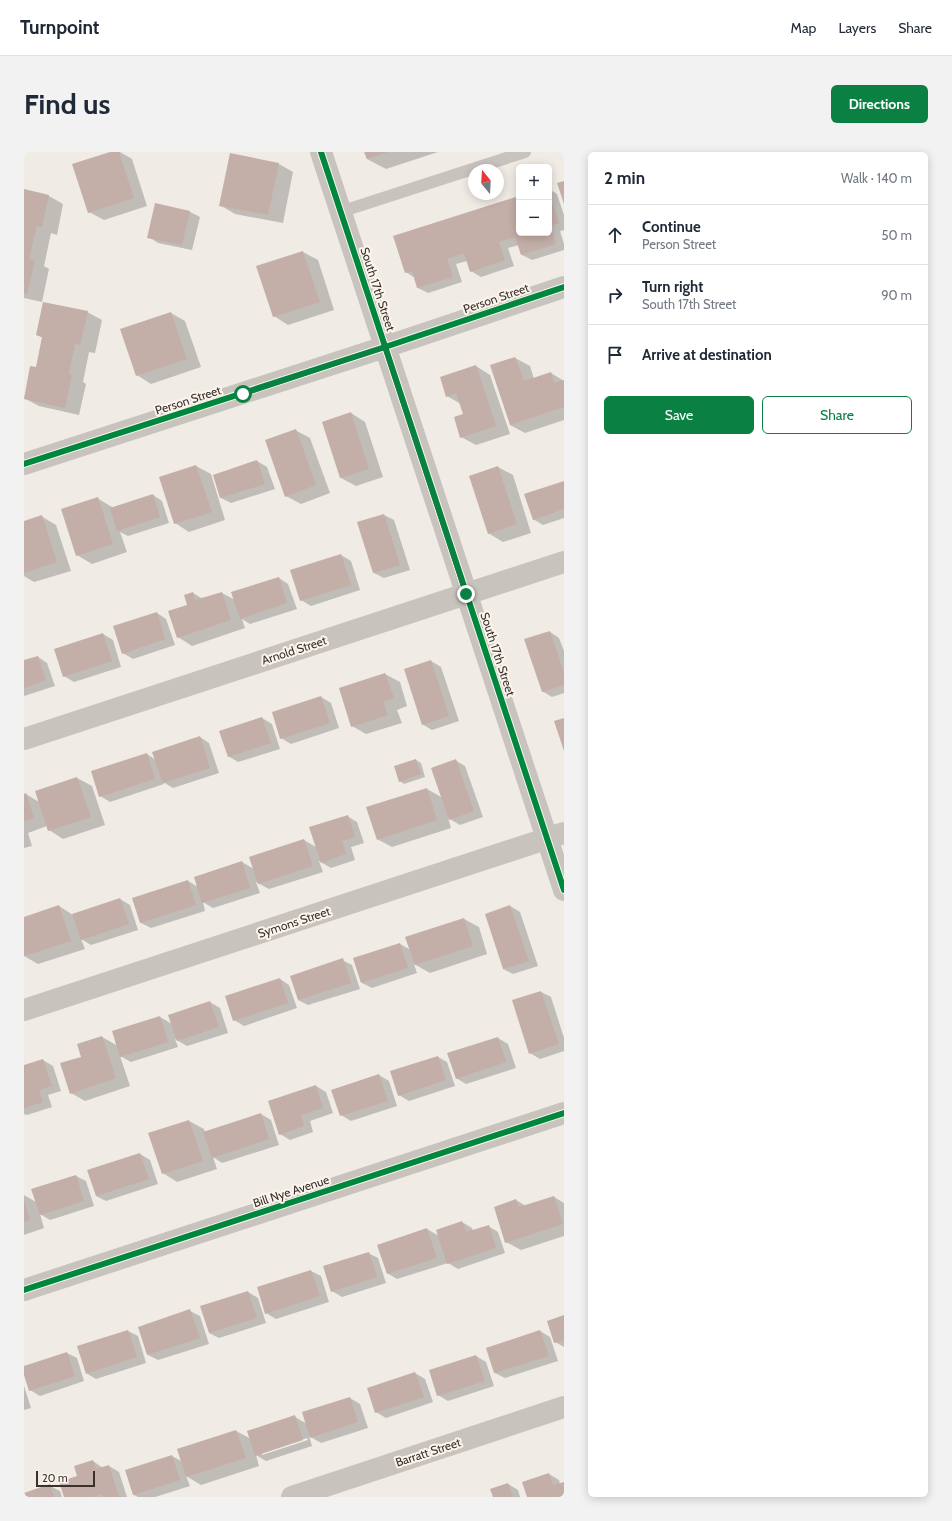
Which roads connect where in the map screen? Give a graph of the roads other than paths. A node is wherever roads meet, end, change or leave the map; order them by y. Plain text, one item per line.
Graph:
1 (321, 152) edge
2 (525, 152) edge
3 (340, 212) junction
4 (564, 287) edge
5 (385, 347) junction
6 (24, 464) edge
7 (564, 562) edge
8 (466, 594) junction
9 (24, 739) edge
10 (556, 835) edge
11 (564, 890) edge
12 (24, 1010) edge
13 (564, 1113) edge
14 (24, 1290) edge
15 (564, 1407) edge
16 (292, 1497) edge

1 - 3 street, South 17th Street
2 - 3 lane
3 - 5 street, South 17th Street
4 - 5 street, Person Street
5 - 6 street, Person Street
5 - 8 street, South 17th Street
7 - 8 street, Arnold Street
8 - 9 street, Arnold Street
8 - 10 street, South 17th Street
10 - 11 street, South 17th Street
10 - 12 street, Symons Street
13 - 14 street, Bill Nye Avenue
15 - 16 street, Barratt Street

